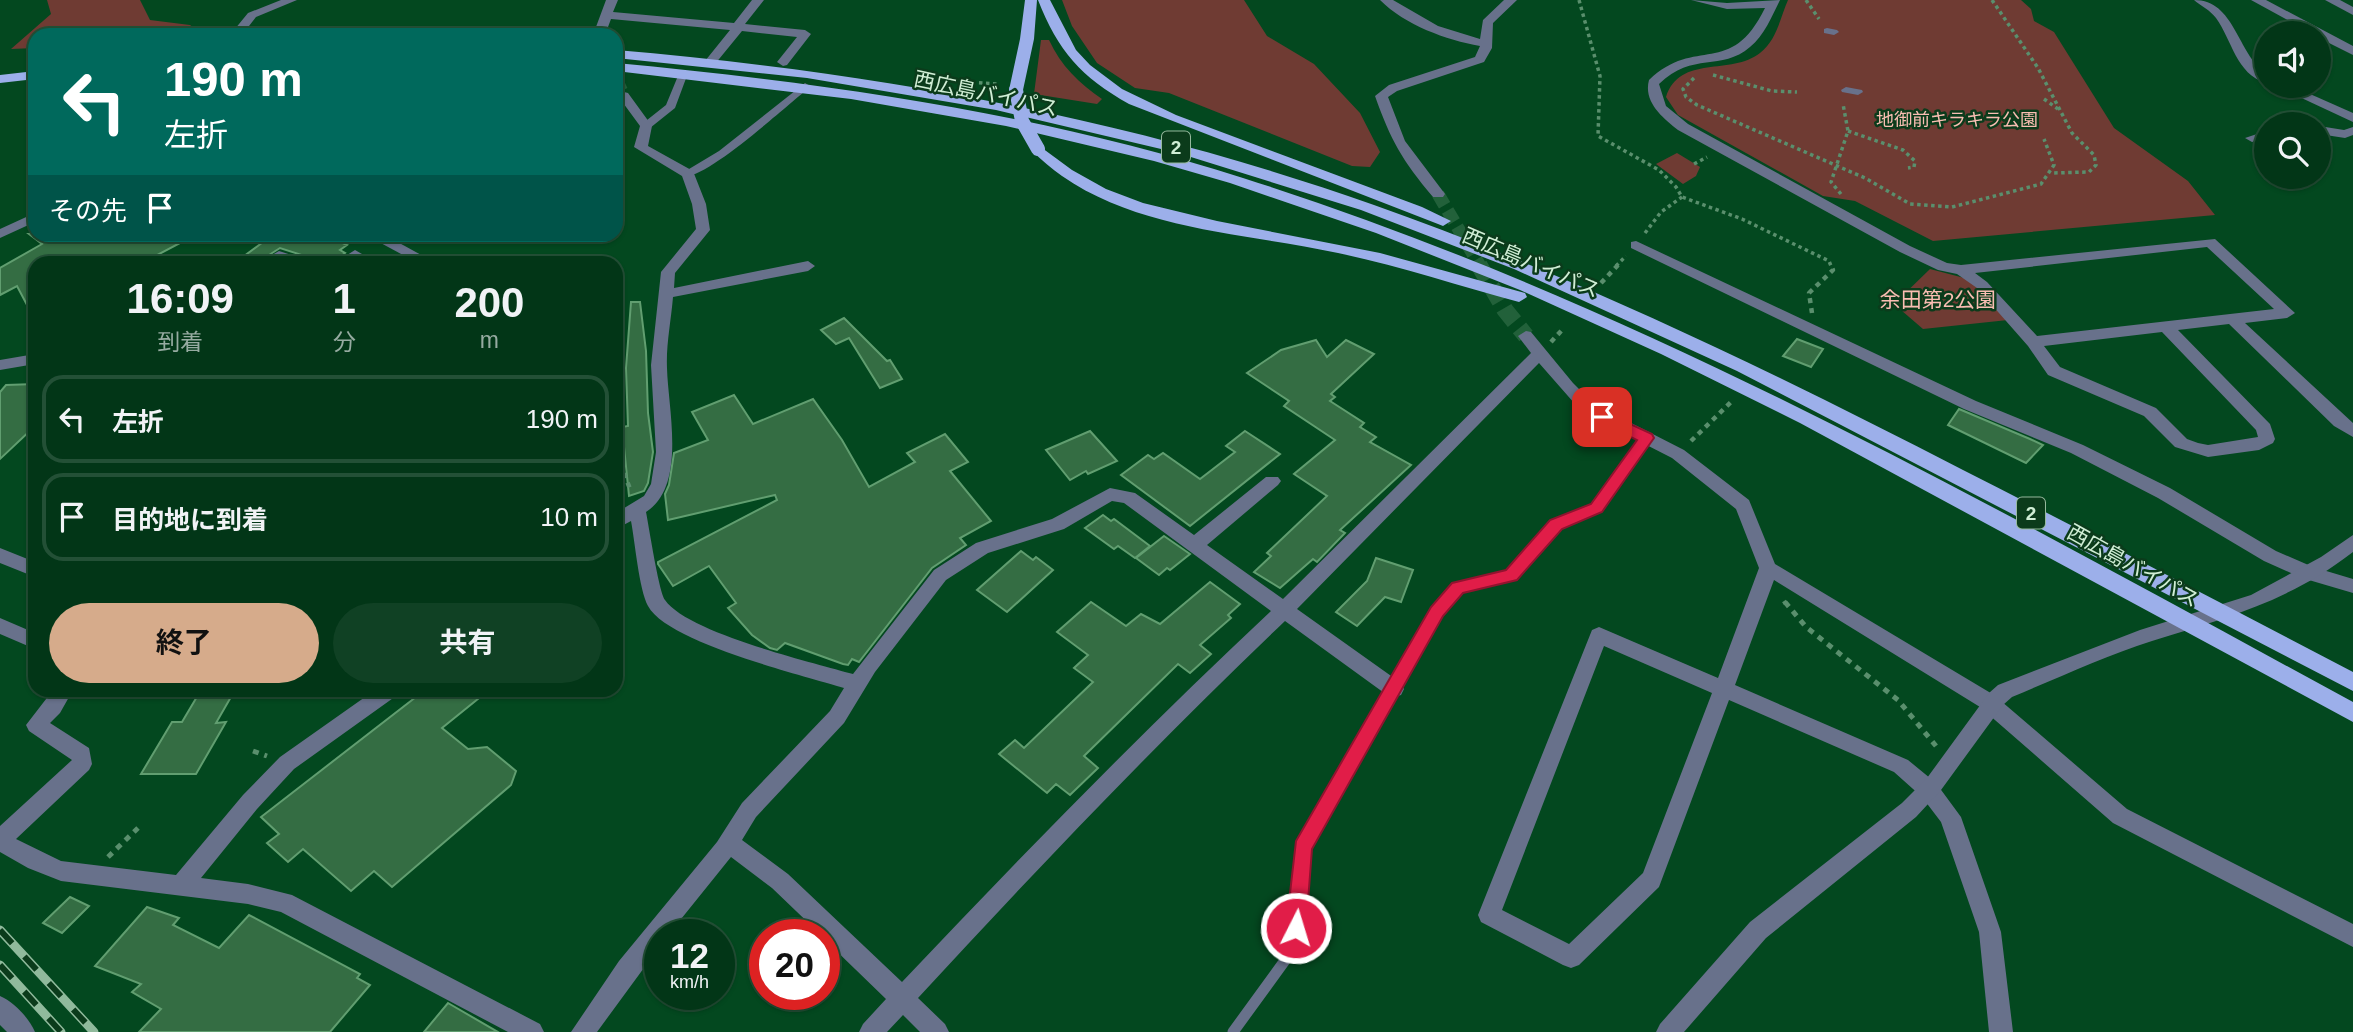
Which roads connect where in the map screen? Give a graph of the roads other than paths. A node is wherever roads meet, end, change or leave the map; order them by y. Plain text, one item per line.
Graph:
1 (291, 0) edge
2 (612, 0) edge
3 (758, 0) edge
4 (1031, 0) edge
5 (1044, 0) edge
6 (1387, 0) edge
7 (1511, 0) edge
8 (1697, 0) edge
9 (2200, 0) edge
10 (2257, 0) edge
11 (2331, 0) edge
12 (1773, 2) edge
13 (2353, 12) edge
14 (607, 15) junction
15 (2291, 21) edge
16 (737, 27) junction
17 (242, 28) edge
18 (602, 28) edge
19 (2331, 41) edge
20 (1486, 43) junction
21 (2353, 51) edge
22 (623, 55) edge
23 (710, 61) junction
24 (783, 62) dead end
25 (28, 66) edge
26 (0, 68) edge
27 (623, 68) edge
28 (2254, 71) edge
29 (683, 73) junction
30 (28, 76) edge
31 (0, 79) edge
32 (805, 86) junction
33 (1016, 90) joint
34 (1846, 90) dead end
35 (1858, 92) dead end
36 (624, 96) tunnel mouth
37 (2312, 98) edge
38 (2353, 118) edge
39 (646, 126) junction
40 (2353, 131) edge
41 (2331, 132) edge
42 (1038, 149) joint
43 (688, 174) junction
44 (1438, 194) tunnel mouth
45 (28, 221) edge
46 (0, 234) edge
47 (387, 242) edge
48 (1636, 245) road end
49 (279, 255) dead end
50 (282, 256) edge
51 (415, 256) edge
52 (808, 266) dead end
53 (1961, 270) junction
54 (666, 294) junction
55 (2232, 319) junction
56 (2166, 327) junction
57 (1634, 333) junction
58 (1526, 336) tunnel mouth
59 (2033, 342) junction
60 (1707, 349) junction
61 (1539, 354) junction
62 (28, 360) edge
63 (0, 365) edge
64 (2353, 431) edge
65 (1646, 438) junction
66 (1272, 481) dead end
67 (637, 509) junction
68 (623, 518) edge
69 (2353, 542) edge
70 (1194, 545) junction
71 (0, 555) edge
72 (28, 567) edge
73 (1768, 568) junction
74 (2308, 573) junction
75 (2353, 586) edge
76 (1284, 609) junction
77 (2224, 613) junction
78 (2187, 624) junction
79 (0, 626) edge
80 (28, 639) edge
81 (2353, 682) edge
82 (857, 684) junction
83 (1724, 688) junction
84 (1394, 689) junction
85 (59, 697) edge
86 (379, 697) edge
87 (1992, 705) junction
88 (2353, 713) edge
89 (1929, 790) junction
90 (0, 840) edge
91 (729, 843) junction
92 (181, 886) junction
93 (2353, 936) edge
94 (902, 998) junction
95 (0, 1008) edge
96 (23, 1032) edge
97 (531, 1032) edge
98 (583, 1032) edge
99 (871, 1032) edge
100 (937, 1032) edge
101 (1233, 1032) edge
102 (1668, 1032) edge
103 (2001, 1032) edge

1 - 17 street
2 - 14 street
3 - 16 street
4 - 33 highway
5 - 60 highway
6 - 20 street
7 - 20 street
8 - 12 street
9 - 28 street
10 - 15 street
11 - 13 street
12 - 53 street
14 - 16 street
14 - 18 street
16 - 23 street
16 - 24 street
19 - 21 street
20 - 44 street
22 - 23 highway, 西広島バイパス / 2
23 - 60 highway, 西広島バイパス / 2
25 - 26 highway
27 - 29 highway, 西広島バイパス / 2
29 - 32 highway, 西広島バイパス / 2
29 - 39 street
30 - 31 highway
32 - 43 street
32 - 57 highway, 西広島バイパス / 2
33 - 42 highway, bridge
34 - 35 street
36 - 39 street
37 - 38 street
39 - 43 street
40 - 41 street
42 - 57 highway
43 - 54 street
45 - 46 street
47 - 51 street
48 - 74 street
49 - 50 street
52 - 54 street
53 - 55 street
53 - 59 street
54 - 67 street
55 - 56 street
55 - 64 street
56 - 59 street
56 - 59 street
57 - 78 highway, 西広島バイパス / 2
58 - 61 street
60 - 77 highway, 西広島バイパス / 2
61 - 65 street
61 - 76 street
62 - 63 street
65 - 73 street
65 - 84 lane
66 - 70 street
67 - 68 street
67 - 82 street
69 - 74 street
70 - 76 street
70 - 82 street
71 - 72 street
73 - 83 street
73 - 87 street
74 - 75 street
74 - 77 street
76 - 84 street
76 - 94 street
77 - 78 street
77 - 81 highway, 西広島バイパス / 2
78 - 87 street
78 - 88 highway, 西広島バイパス / 2
79 - 80 street
82 - 91 street
83 - 83 street
83 - 89 street
84 - 101 lane
85 - 90 street
86 - 92 street
87 - 89 street
87 - 93 street
89 - 102 street
89 - 103 street
90 - 92 street
91 - 94 street
91 - 98 street
92 - 97 street
94 - 99 street
94 - 100 street
95 - 96 street

